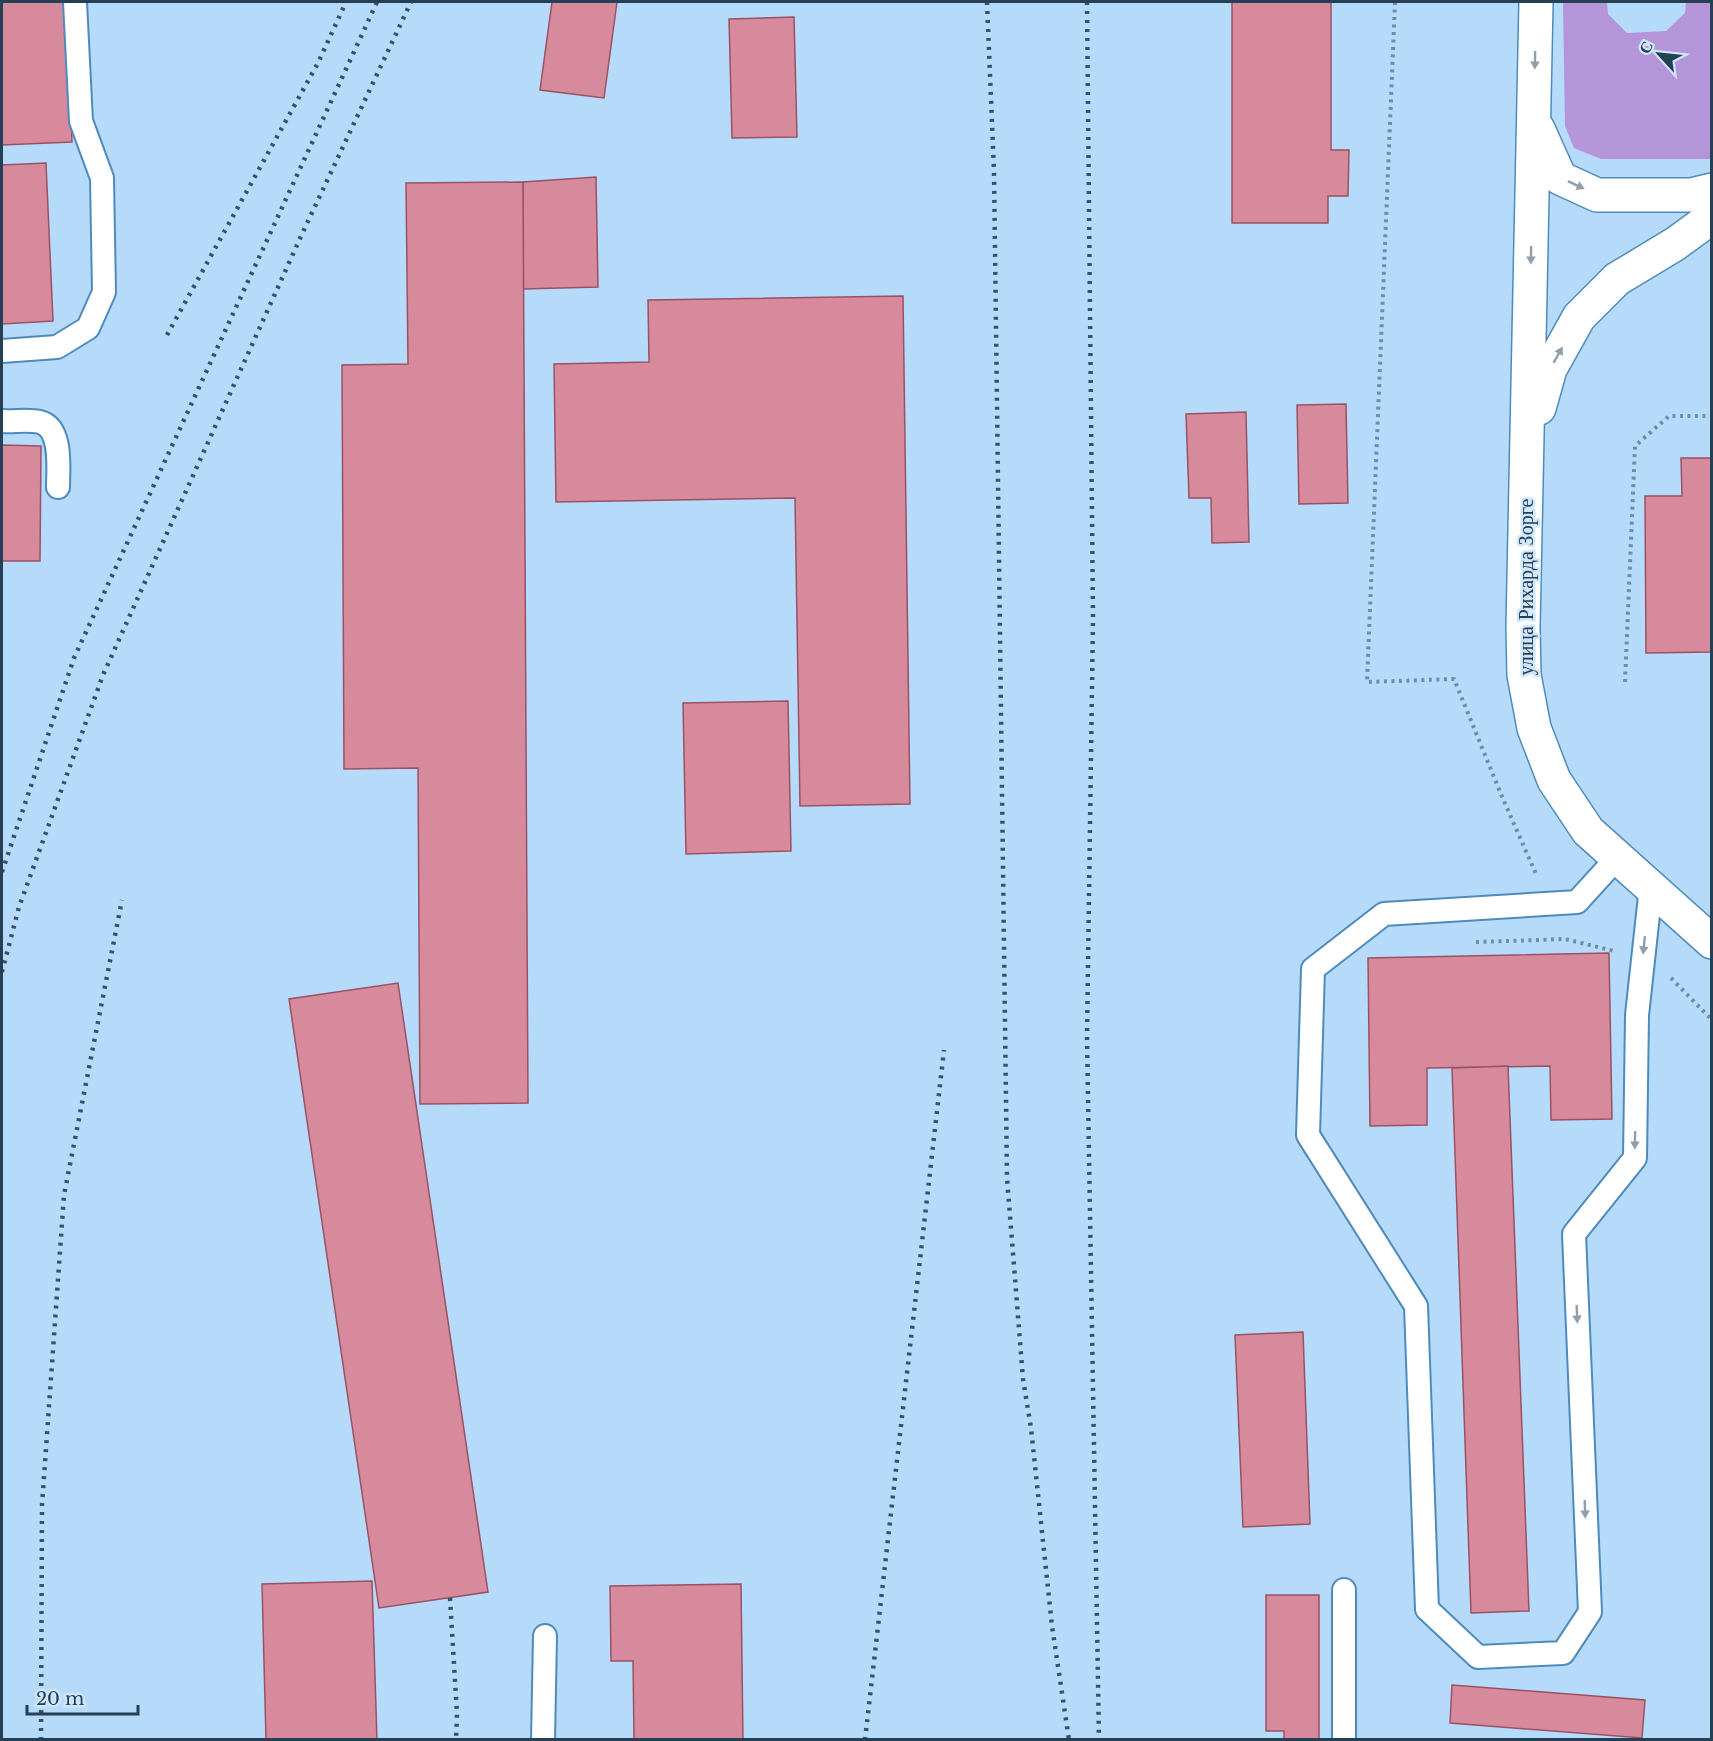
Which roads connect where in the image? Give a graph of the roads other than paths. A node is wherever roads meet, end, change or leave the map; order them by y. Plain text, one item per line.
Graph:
1 (75, 2) edge
2 (1536, 2) edge
3 (1534, 122) junction
4 (1712, 190) edge
5 (1712, 217) edge
6 (2, 351) edge
7 (2, 421) edge
8 (1527, 450) junction
9 (58, 487) dead end
10 (1618, 857) junction
11 (1651, 887) junction
12 (1712, 942) edge
13 (1344, 1590) dead end
14 (545, 1636) dead end
15 (543, 1740) edge
16 (1344, 1740) edge

1 - 6 lane
2 -> 3 main road
3 -> 4 main road
3 -> 8 main road
8 -> 5 main road
7 - 9 lane
8 - 10 main road, улица Рихарда Зорге
10 - 11 main road, улица Рихарда Зорге
11 -> 10 lane
11 - 12 main road, улица Рихарда Зорге
13 - 16 lane
14 - 15 lane

